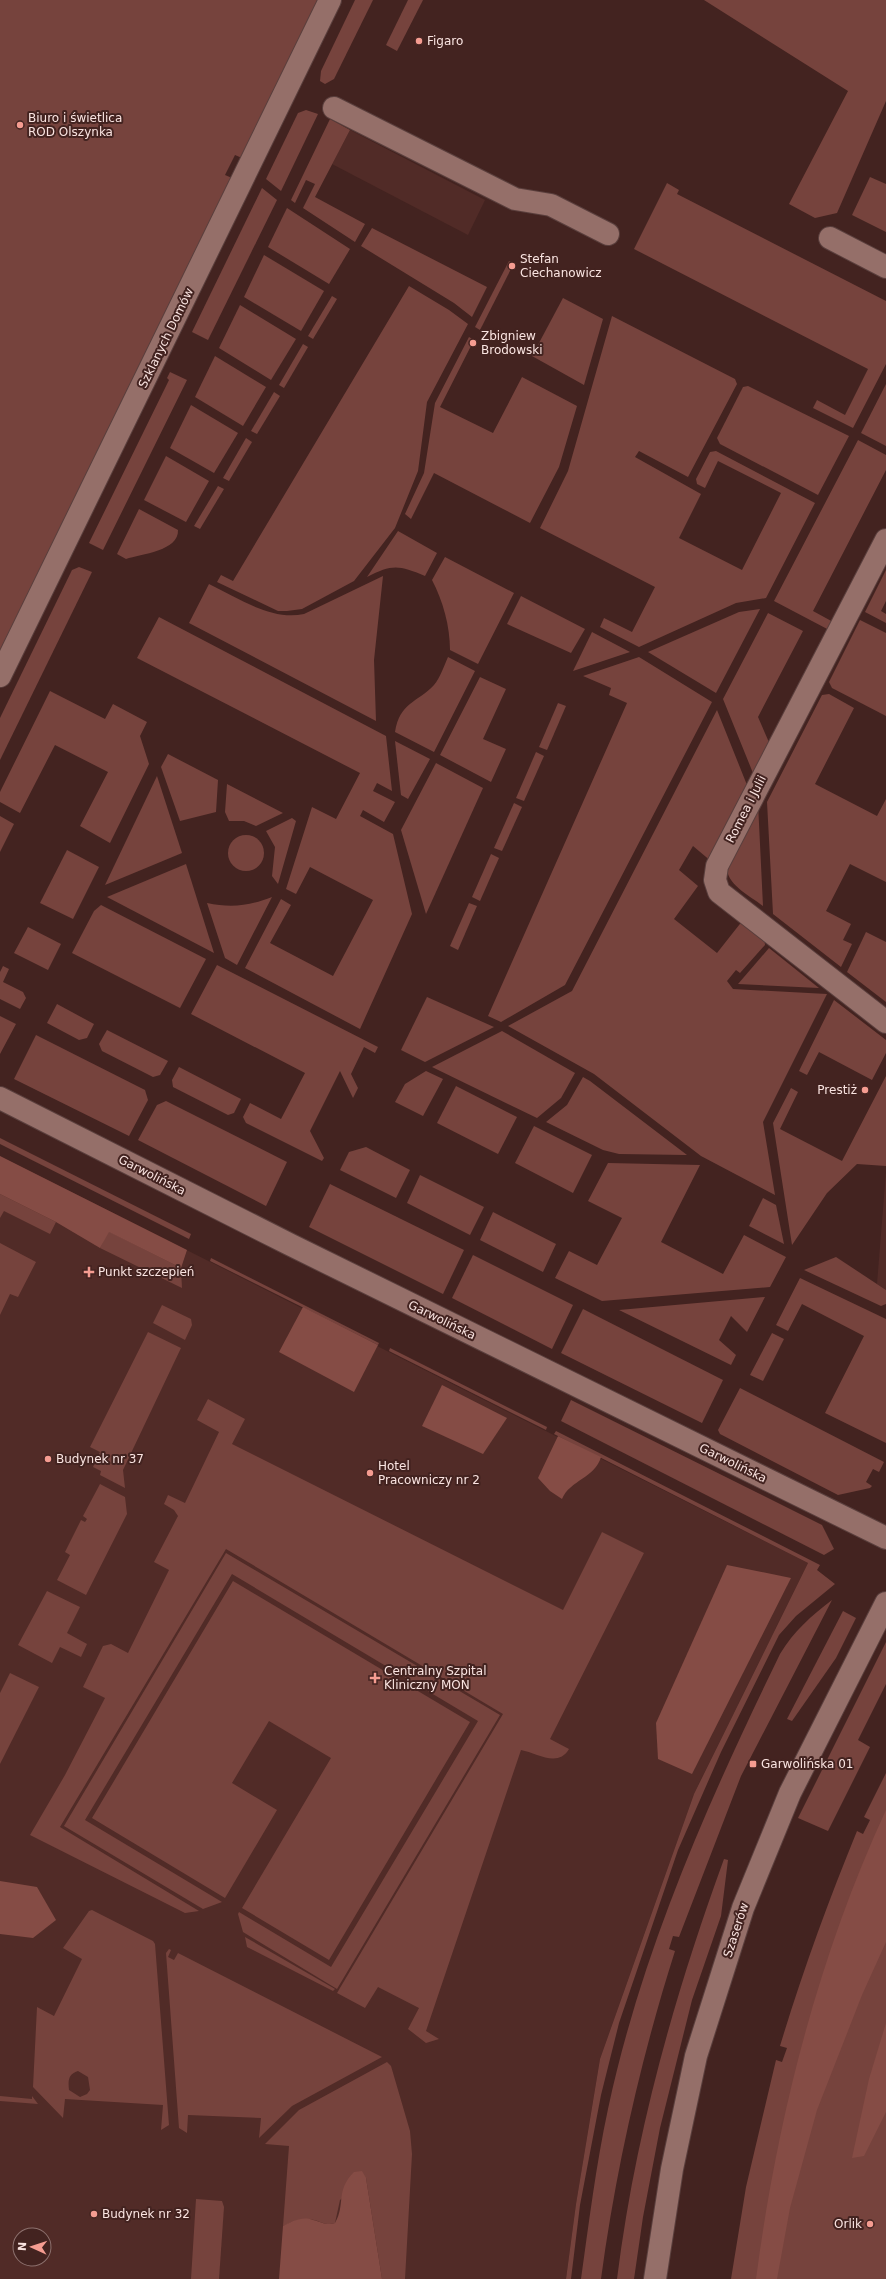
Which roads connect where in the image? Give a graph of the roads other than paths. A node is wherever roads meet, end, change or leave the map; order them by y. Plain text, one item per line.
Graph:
1 (330, 0) edge
2 (334, 108) dead end
3 (608, 234) dead end
4 (830, 238) dead end
5 (886, 267) edge
6 (886, 540) edge
7 (0, 676) edge
8 (886, 1022) edge
9 (0, 1098) edge
10 (886, 1538) edge
11 (886, 1603) edge
12 (655, 2279) edge

1 - 7 street, Szklanych Domów
2 - 3 street
4 - 5 street
6 - 8 street, Romea i Julii
9 - 10 street, Garwolińska
11 - 12 street, Szaserów

